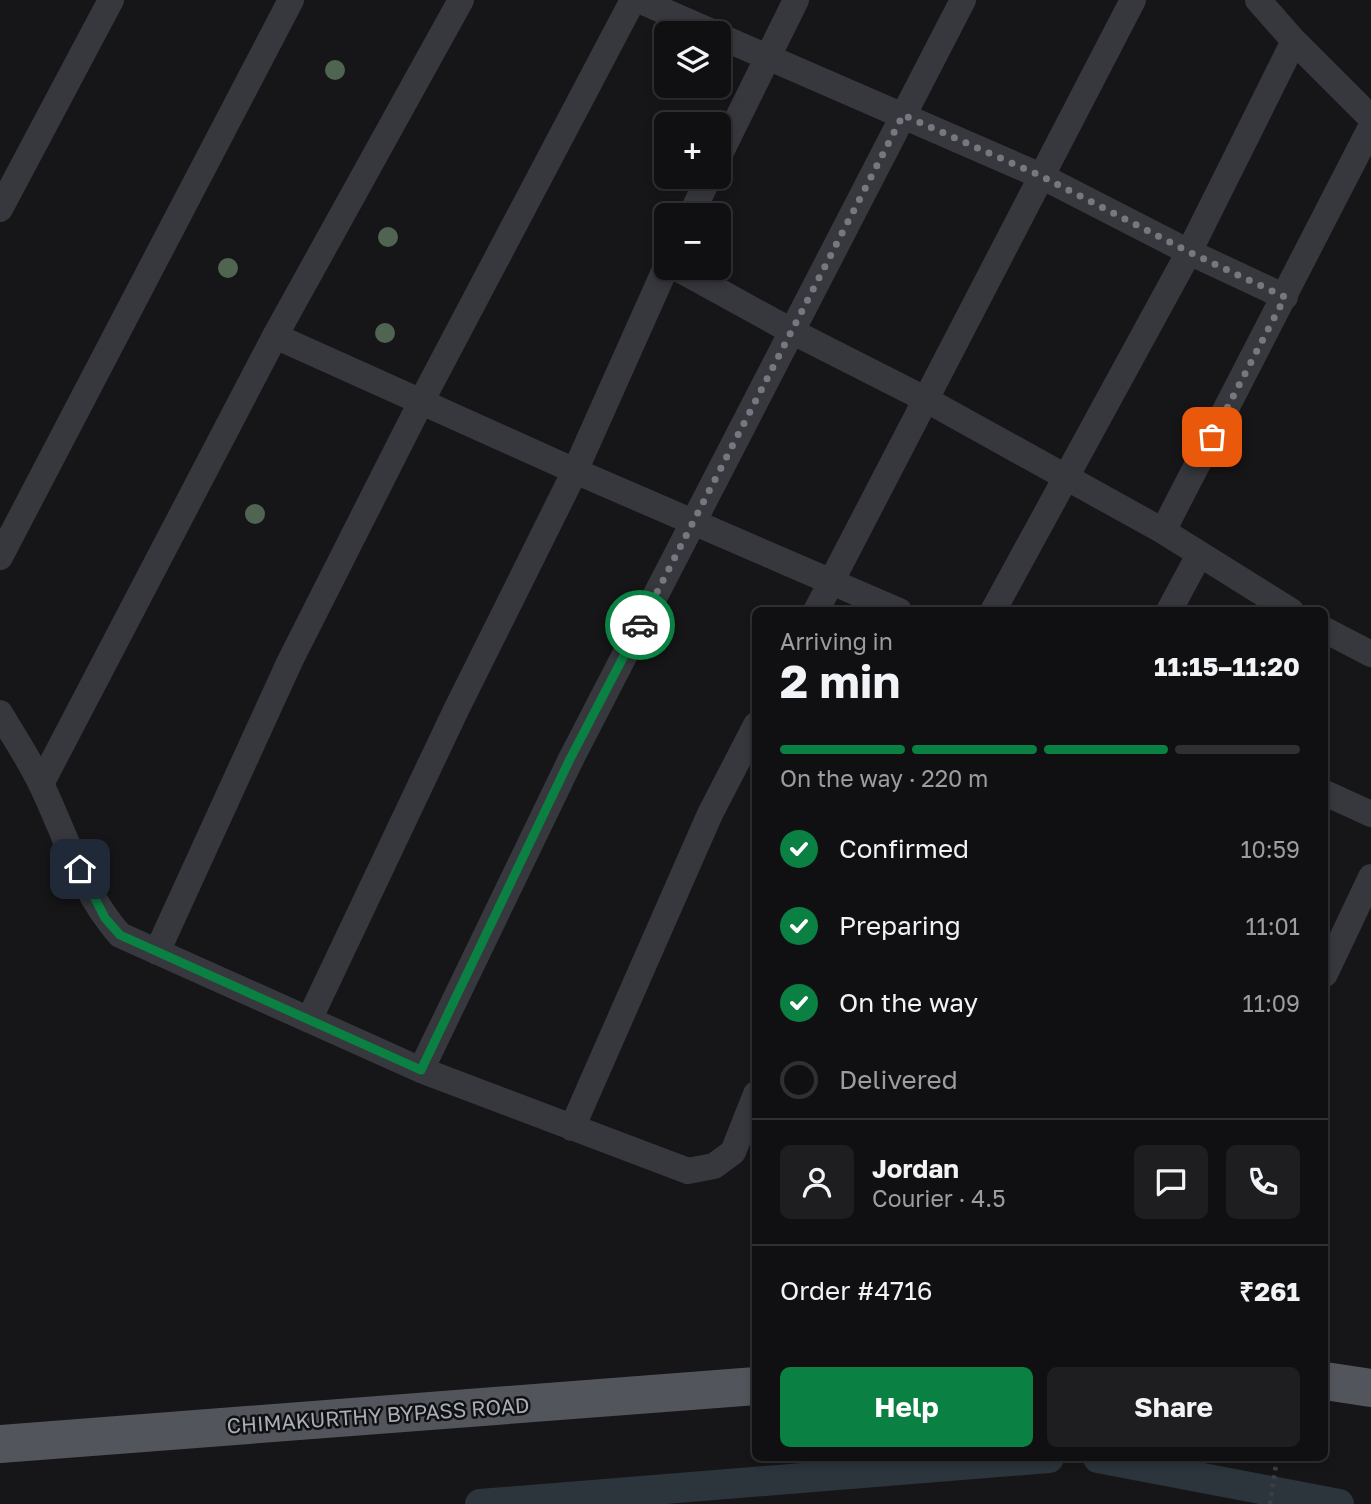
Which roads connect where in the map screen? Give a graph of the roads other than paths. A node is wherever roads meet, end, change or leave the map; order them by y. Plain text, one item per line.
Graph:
1 (111, 0) edge
2 (291, 0) edge
3 (461, 0) edge
4 (636, 0) edge
5 (796, 0) edge
6 (963, 0) edge
7 (1133, 0) edge
8 (1258, 0) edge
9 (686, 21) edge
10 (731, 41) edge
11 (1294, 41) junction
12 (767, 57) junction
13 (903, 115) junction
14 (1371, 118) edge
15 (1371, 128) edge
16 (731, 131) edge
17 (1041, 176) junction
18 (0, 209) edge
19 (1189, 252) junction
20 (660, 280) edge
21 (699, 280) edge
22 (1285, 297) junction
23 (793, 332) junction
24 (275, 336) junction
25 (925, 399) junction
26 (421, 402) junction
27 (575, 471) junction
28 (1066, 479) junction
29 (694, 522) junction
30 (1163, 531) junction
31 (1199, 555) junction
32 (0, 557) edge
33 (831, 582) junction
34 (818, 607) edge
35 (890, 607) edge
36 (995, 607) edge
37 (1171, 607) edge
38 (1284, 607) edge
39 (1328, 634) edge
40 (1371, 654) edge
41 (0, 713) edge
42 (752, 733) edge
43 (41, 784) junction
44 (1328, 794) edge
45 (1371, 814) edge
46 (1371, 877) edge
47 (157, 952) junction
48 (1328, 969) edge
49 (309, 1020) junction
50 (421, 1070) junction
51 (752, 1104) edge
52 (572, 1128) junction
53 (1328, 1381) edge
54 (752, 1386) edge
55 (1371, 1388) edge
56 (0, 1444) edge

1 - 18 street
2 - 32 street
3 - 24 street
4 - 9 street
4 - 26 street
5 - 12 street
6 - 13 street
7 - 17 street
8 - 11 street
10 - 12 street
11 - 14 street
11 - 19 street
12 - 13 street
12 - 16 street
13 - 17 street
13 - 23 street
15 - 22 street
17 - 19 street
17 - 25 street
19 - 22 street
19 - 28 street
20 - 27 street
21 - 23 street
22 - 30 street
23 - 25 street
23 - 29 street
24 - 26 street
24 - 43 street
25 - 28 street
25 - 33 street
26 - 27 street
26 - 47 street
27 - 29 street
27 - 49 street
28 - 30 street
28 - 36 street
29 - 33 street
29 - 50 street
30 - 31 street
31 - 37 street
31 - 38 street
33 - 34 street
33 - 35 street
39 - 40 street
41 - 43 street
42 - 52 street
43 - 47 street
44 - 45 street
46 - 48 street
47 - 49 street
49 - 50 street
50 - 52 street
51 - 52 street
53 - 55 main road
54 - 56 main road, CHIMAKURTHY BYPASS ROAD

